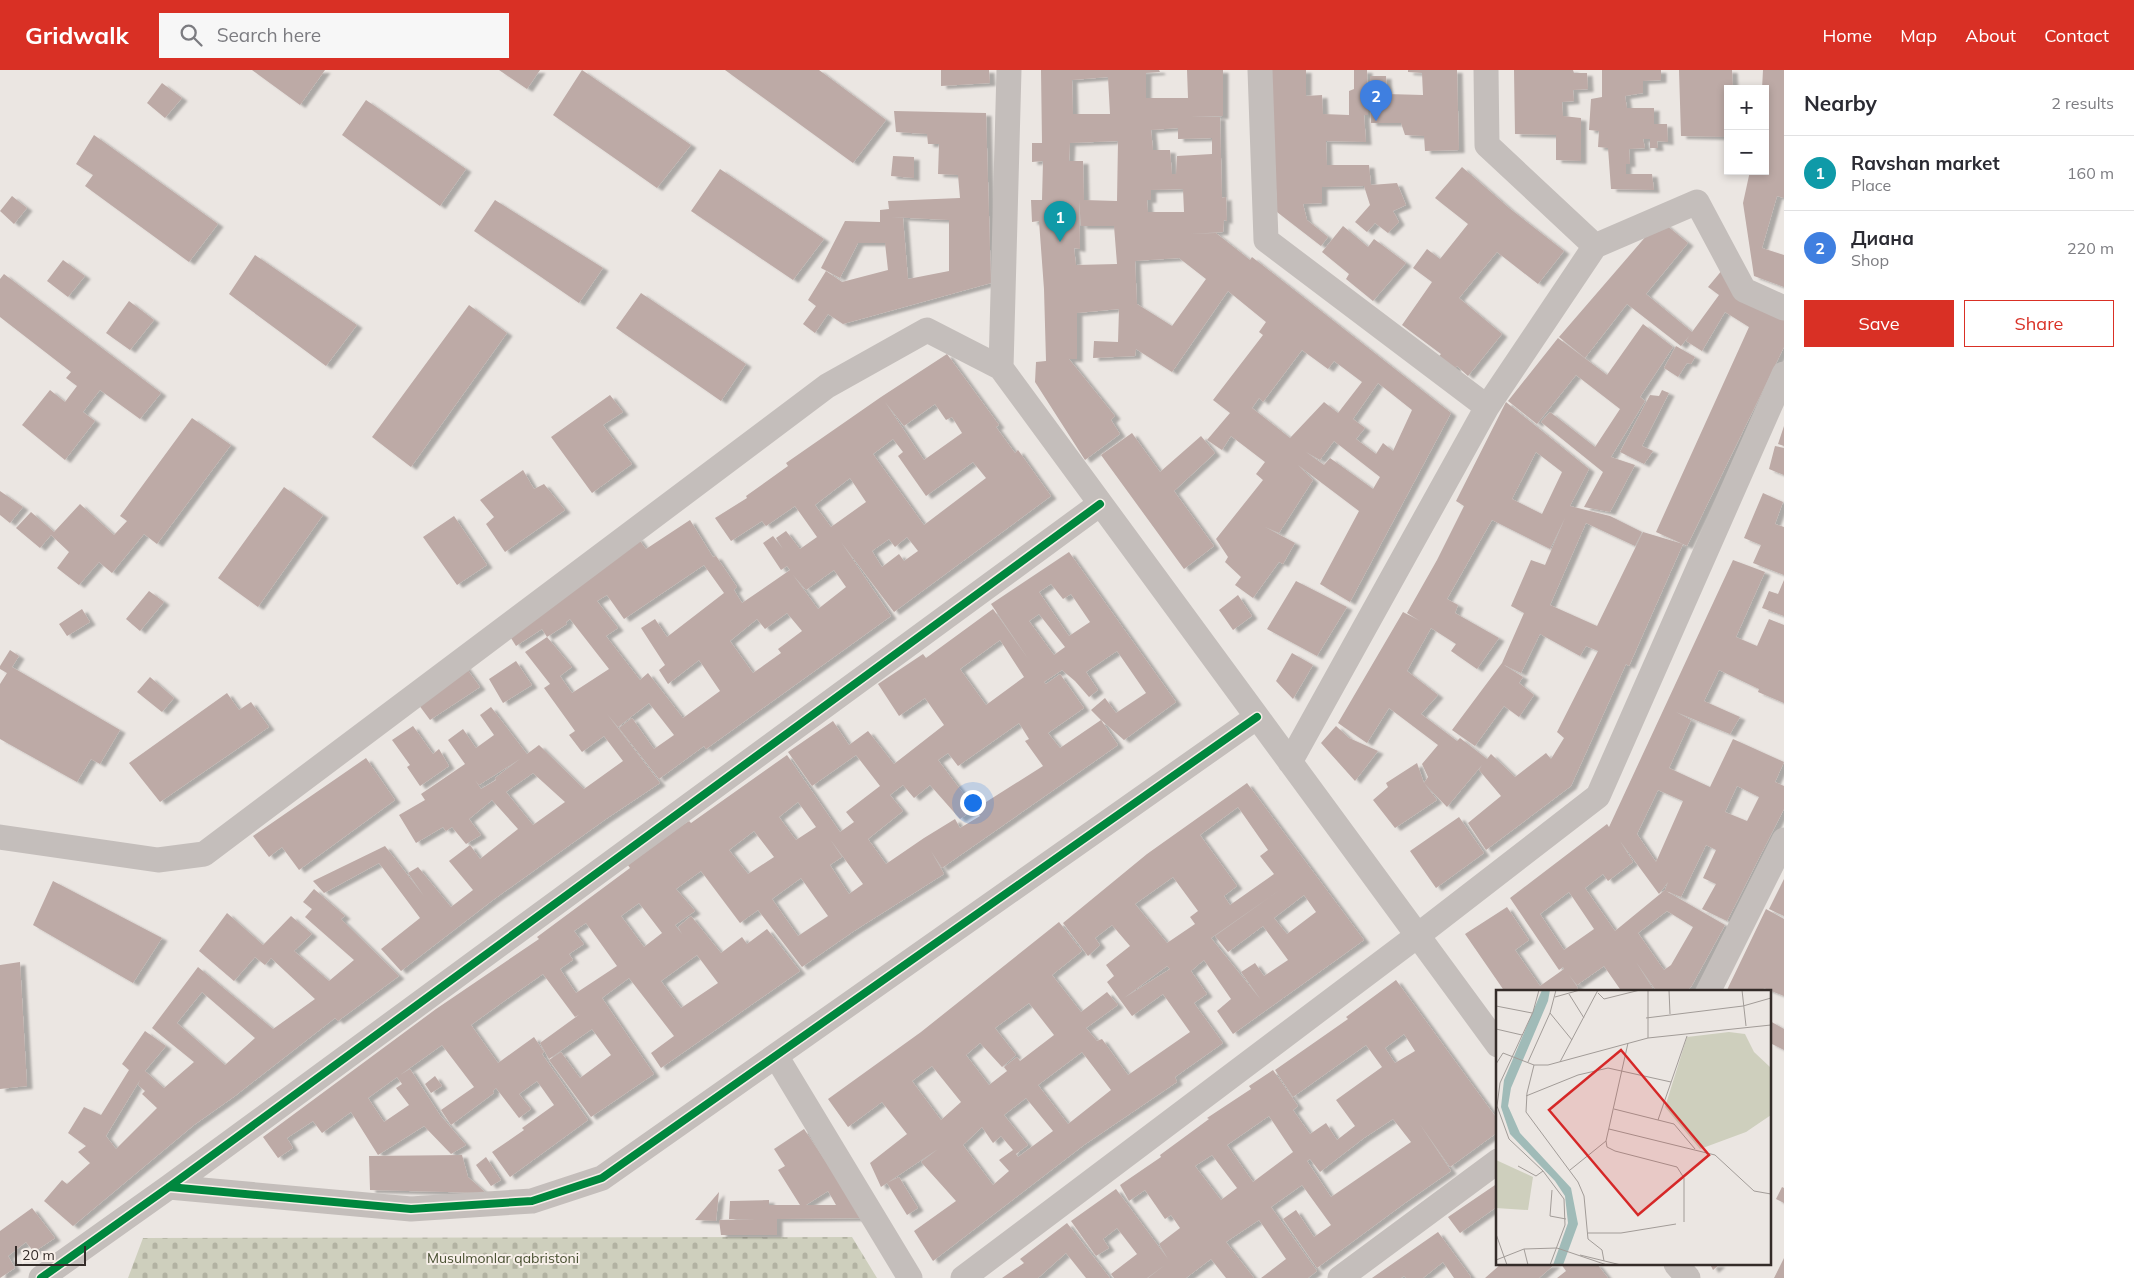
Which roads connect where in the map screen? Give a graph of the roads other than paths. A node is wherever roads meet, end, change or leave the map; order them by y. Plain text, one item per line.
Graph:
1 (1009, 70) edge
2 (1260, 70) edge
3 (1486, 70) edge
4 (1595, 246) junction
5 (1784, 308) edge
6 (1001, 368) junction
7 (1784, 374) edge
8 (1487, 407) junction
9 (1100, 504) junction
10 (1257, 717) junction
11 (1290, 762) junction
12 (0, 837) edge
13 (1784, 840) edge
14 (1417, 936) junction
15 (1709, 990) edge
16 (1496, 1042) edge
17 (776, 1056) junction
18 (1496, 1162) edge
19 (168, 1187) junction
20 (1678, 1266) edge
21 (41, 1278) edge
22 (910, 1278) edge
23 (963, 1278) edge
24 (1340, 1278) edge
25 (1688, 1278) edge

1 - 6 street
2 - 8 street
3 - 4 street
4 - 5 street
4 - 8 street
6 - 9 street
6 - 12 street
7 - 14 street
8 - 11 street
9 - 10 street
9 - 19 street
10 - 11 street
10 - 17 street
11 - 14 street
13 - 15 street
14 - 16 street
14 - 23 street
17 - 19 street
17 - 22 street
18 - 24 street
19 - 21 street
20 - 25 street

